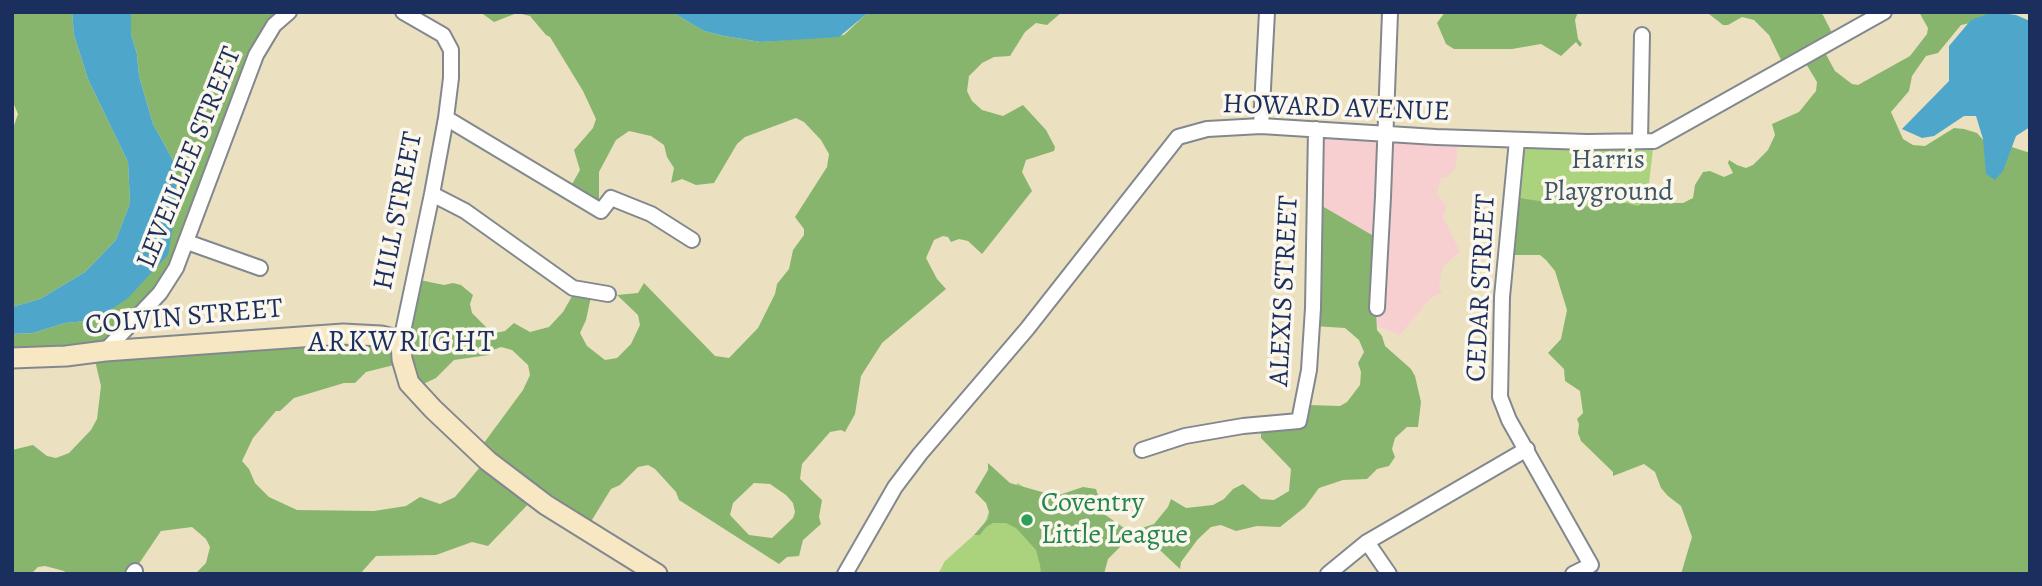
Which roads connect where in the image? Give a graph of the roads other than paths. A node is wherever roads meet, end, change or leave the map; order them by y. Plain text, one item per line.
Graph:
1 (289, 12) edge
2 (403, 12) edge
3 (1267, 12) edge
4 (1884, 12) edge
5 (1390, 13) edge
6 (1642, 36) dead end
7 (446, 118) junction
8 (1261, 126) junction
9 (1316, 129) junction
10 (1386, 133) junction
11 (1517, 140) junction
12 (1640, 140) junction
13 (432, 194) junction
14 (692, 240) dead end
15 (187, 242) junction
16 (260, 268) dead end
17 (608, 294) dead end
18 (1377, 308) dead end
19 (401, 341) junction
20 (105, 351) junction
21 (12, 358) edge
22 (1527, 449) junction
23 (1142, 450) dead end
24 (1367, 542) junction
25 (657, 574) edge
26 (845, 574) edge
27 (1328, 574) edge
28 (1389, 574) edge
29 (1573, 574) edge

1 - 15 street, LEVEILLEE STREET
2 - 7 street, HILL STREET
3 - 8 street
4 - 12 street, HOWARD AVENUE
5 - 10 street
6 - 12 street
7 - 13 street, HILL STREET
7 - 14 street
8 - 9 street, HOWARD AVENUE
8 - 26 street, HOWARD AVENUE
9 - 10 street, HOWARD AVENUE
9 - 23 street, ALEXIS STREET
10 - 11 street, HOWARD AVENUE
10 - 18 street
11 - 12 street, HOWARD AVENUE
11 - 22 street, CEDAR STREET
13 - 17 street
13 - 19 street, HILL STREET
15 - 16 street
15 - 20 street, LEVEILLEE STREET
19 - 20 street, COLVIN STREET
19 - 25 street, HILL STREET
20 - 21 street, COLVIN STREET
22 - 24 street
22 - 29 street, CEDAR STREET
24 - 27 street
24 - 28 street

